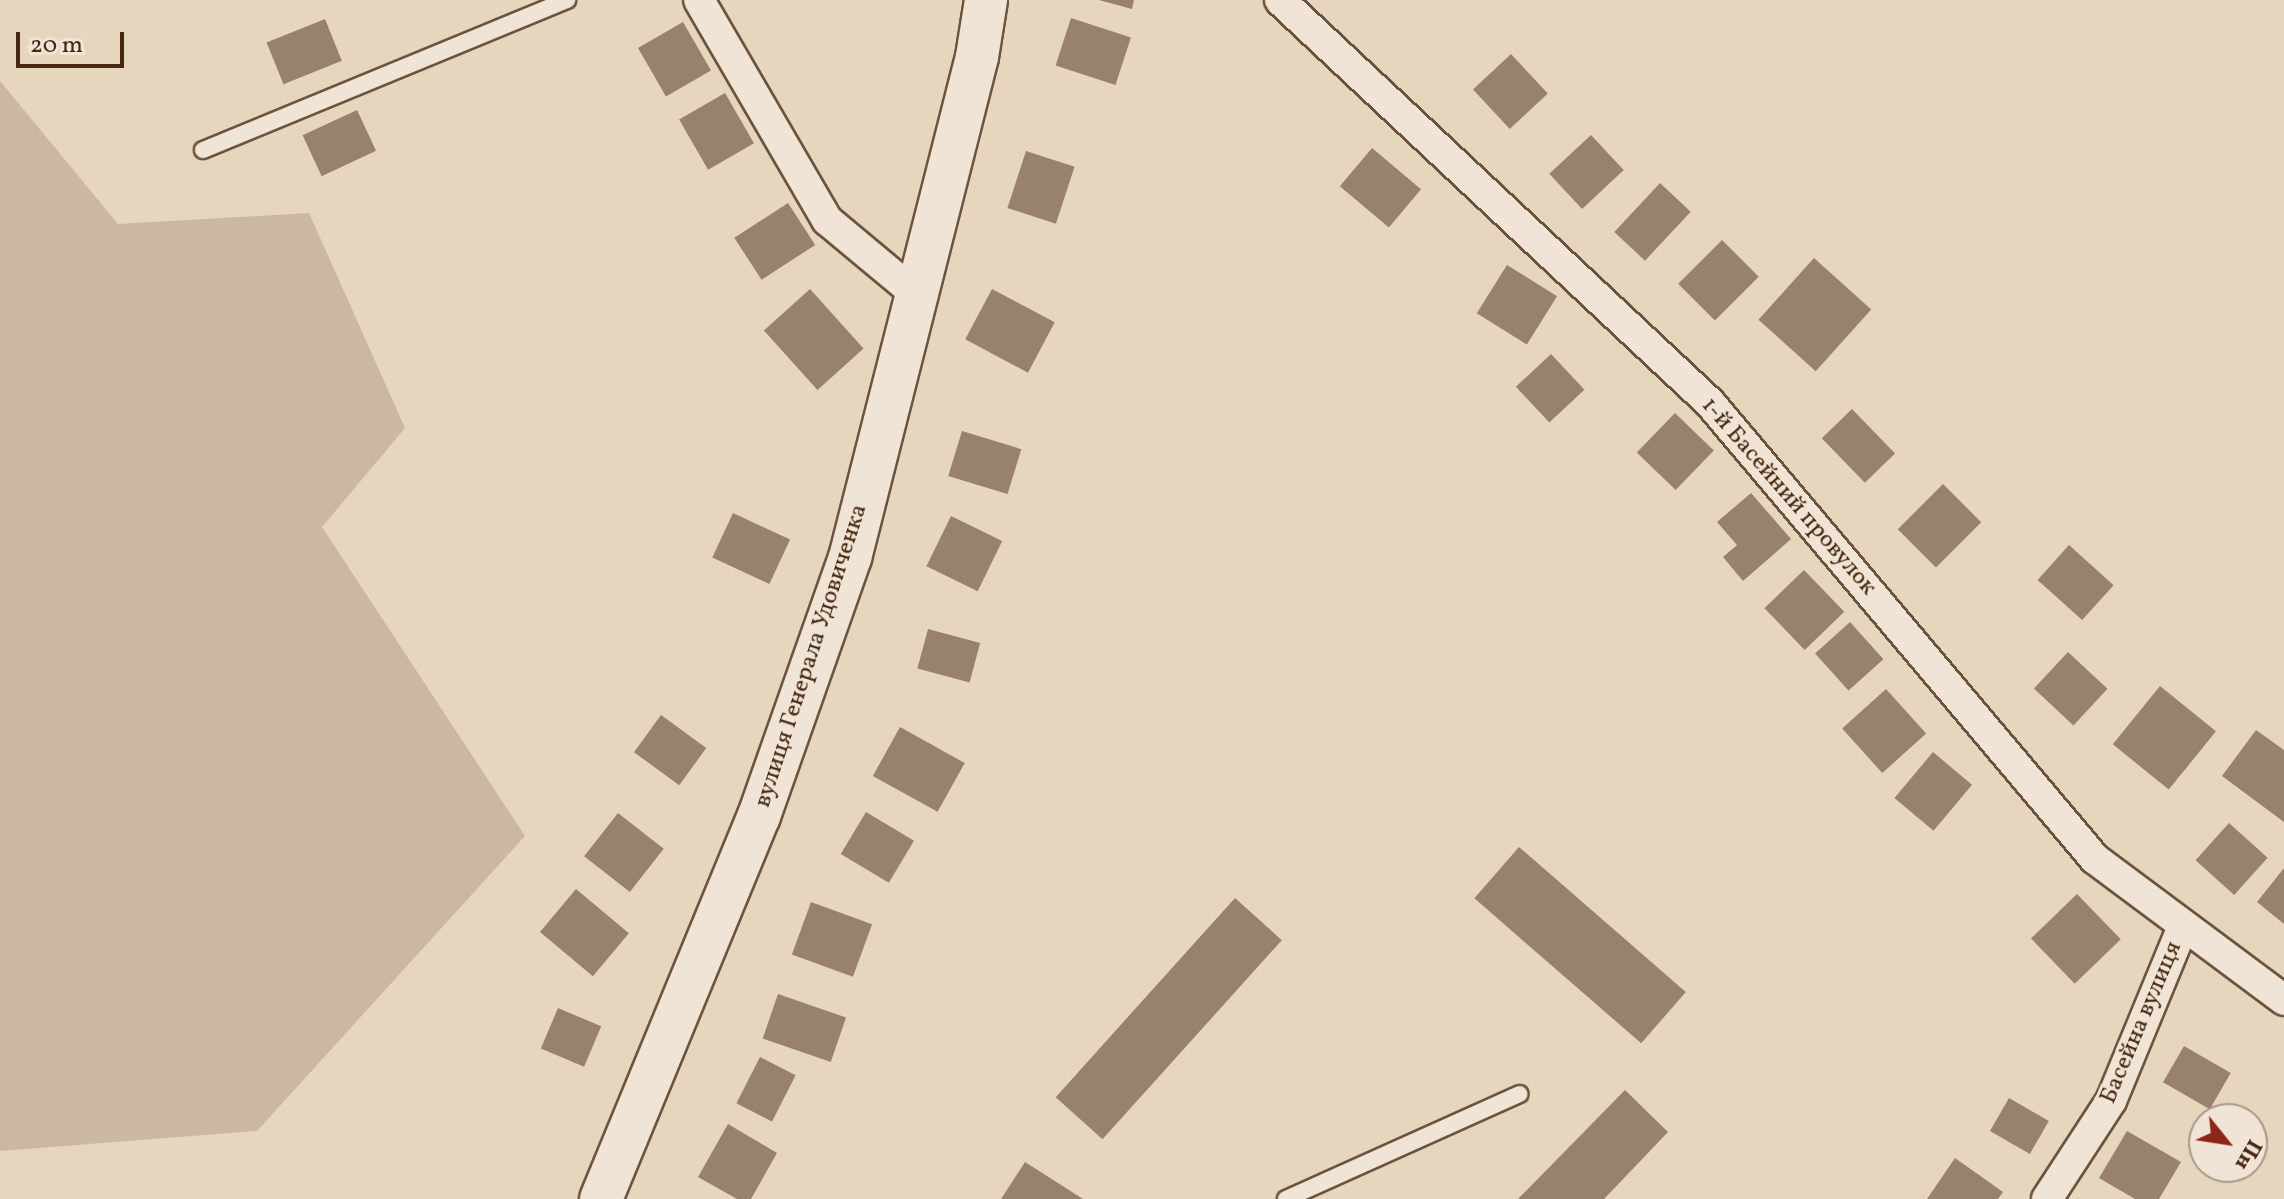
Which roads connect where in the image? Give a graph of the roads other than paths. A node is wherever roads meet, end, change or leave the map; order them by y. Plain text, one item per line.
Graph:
1 (567, 0) edge
2 (699, 0) edge
3 (986, 0) edge
4 (1280, 0) edge
5 (203, 150) dead end
6 (917, 295) junction
7 (2183, 926) junction
8 (2284, 1000) edge
9 (1520, 1094) dead end
10 (601, 1199) edge
11 (1286, 1199) edge
12 (2047, 1199) edge

1 - 5 lane
2 - 6 street
3 - 6 main road, вулиця Генерала Удовиченка
4 - 7 street, 1-й Басейний провулок
6 - 10 main road, вулиця Генерала Удовиченка
7 - 8 street, 1-й Басейний провулок
7 - 12 street, Басейна вулиця
9 - 11 lane

